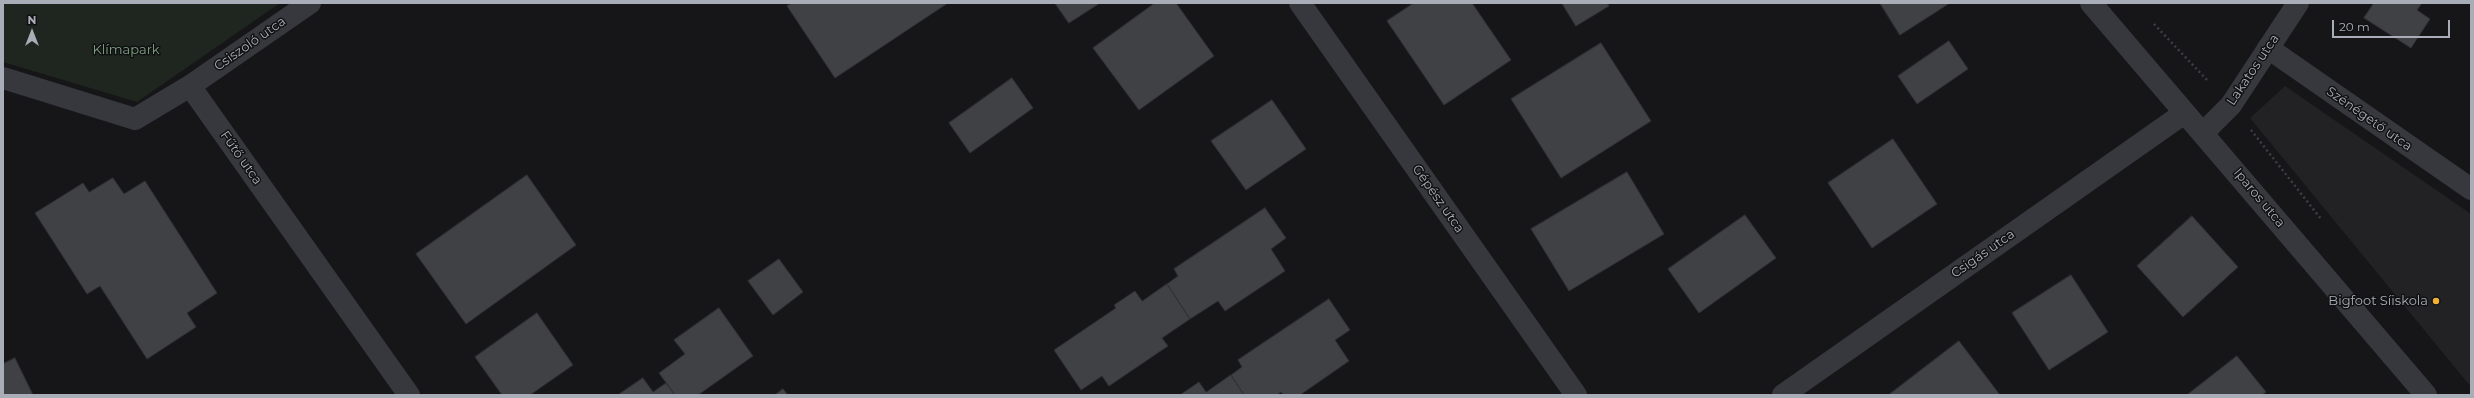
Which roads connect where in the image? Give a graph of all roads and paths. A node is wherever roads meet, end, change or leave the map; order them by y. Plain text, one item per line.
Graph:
1 (310, 3) edge
2 (2091, 3) edge
3 (2298, 3) edge
4 (1307, 6) edge
5 (2268, 48) junction
6 (3, 78) edge
7 (190, 86) junction
8 (2183, 114) junction
9 (2203, 133) junction
10 (2471, 189) edge
11 (409, 395) edge
12 (1576, 395) edge
13 (1783, 395) edge
14 (2426, 395) edge

1 - 7 street, Csiszoló utca
2 - 8 street, Iparos utca
3 - 5 street, Lakatos utca
4 - 12 street, Gépész utca
5 - 9 street, Lakatos utca
5 - 10 street, Szénégető utca
6 - 7 street
7 - 11 street, Fűtő utca
8 - 9 street, Iparos utca
8 - 13 street, Csigás utca
9 - 14 street, Iparos utca

